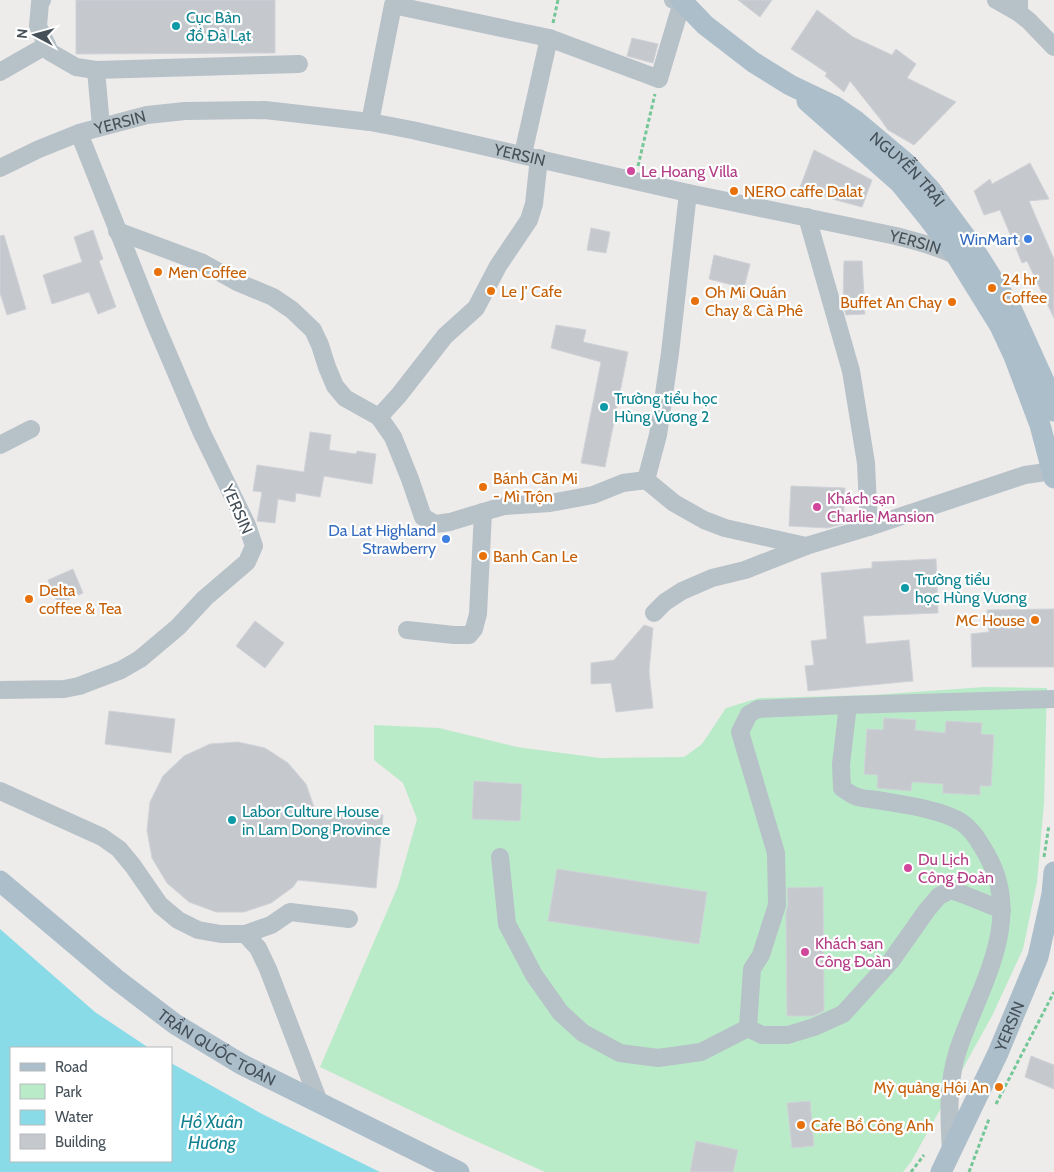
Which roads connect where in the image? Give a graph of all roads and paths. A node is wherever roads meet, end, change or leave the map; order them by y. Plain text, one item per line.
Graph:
1 (42, 0) edge
2 (558, 0) edge
3 (996, 0) edge
4 (679, 1) edge
5 (1019, 6) edge
6 (549, 38) junction
7 (47, 46) junction
8 (1054, 47) edge
9 (299, 64) dead end
10 (96, 70) junction
11 (0, 72) edge
12 (659, 79) junction
13 (790, 85) junction
14 (370, 122) junction
15 (101, 126) junction
16 (79, 133) junction
17 (531, 156) junction
18 (0, 168) edge
19 (635, 181) junction
20 (688, 193) junction
21 (807, 217) junction
22 (117, 231) junction
23 (956, 255) junction
24 (996, 284) junction
25 (1054, 411) edge
26 (379, 417) junction
27 (31, 429) dead end
28 (0, 445) edge
29 (1053, 473) edge
30 (646, 480) junction
31 (483, 512) junction
32 (869, 527) junction
33 (806, 546) junction
34 (654, 613) dead end
35 (407, 630) dead end
36 (8, 690) edge
37 (1054, 699) edge
38 (848, 705) junction
39 (0, 791) edge
40 (500, 857) dead end
41 (1054, 872) edge
42 (0, 880) edge
43 (1002, 910) junction
44 (1051, 911) edge
45 (349, 919) dead end
46 (245, 934) junction
47 (1054, 992) edge
48 (748, 1028) junction
49 (319, 1102) junction
50 (994, 1109) dead end
51 (990, 1117) dead end
52 (951, 1152) junction
53 (924, 1155) dead end
54 (459, 1172) edge
55 (911, 1172) edge
56 (941, 1172) edge
57 (969, 1172) edge

1 - 7 street
2 - 6 path
3 - 5 street
4 - 12 street
4 - 13 main road, NGUYỄN TRÃI
5 - 8 street
6 - 12 street
6 - 14 street
6 - 17 street
7 - 10 street
7 - 11 street
9 - 10 street
10 - 15 street
12 - 19 path
13 - 23 main road, NGUYỄN TRÃI
13 - 24 main road, NGUYỄN TRÃI
14 - 15 street, YERSIN
14 - 17 street, YERSIN
15 - 16 street, YERSIN
16 - 18 street, YERSIN
16 - 22 street, YERSIN
17 - 19 street, YERSIN
17 - 26 street
19 - 20 street, YERSIN
20 - 21 street, YERSIN
20 - 30 street
21 - 23 street, YERSIN
21 - 32 street
22 - 26 street
22 - 36 street, YERSIN
23 - 24 street, YERSIN
23 - 29 main road, YERSIN
24 - 25 main road, YERSIN
26 - 31 street
27 - 28 street
29 - 32 street
30 - 31 street
30 - 33 street
31 - 35 street
32 - 33 street
33 - 34 street
37 - 38 street
38 - 43 street
38 - 48 street
39 - 46 street
40 - 48 street
41 - 44 main road, YERSIN
42 - 49 main road, TRẦN QUỐC TOẢN
43 - 48 street
43 - 52 street
44 - 52 main road, YERSIN
45 - 46 street
46 - 49 street
47 - 50 path
49 - 54 main road, TRẦN QUỐC TOẢN
51 - 57 path
52 - 56 main road, YERSIN
53 - 55 path

